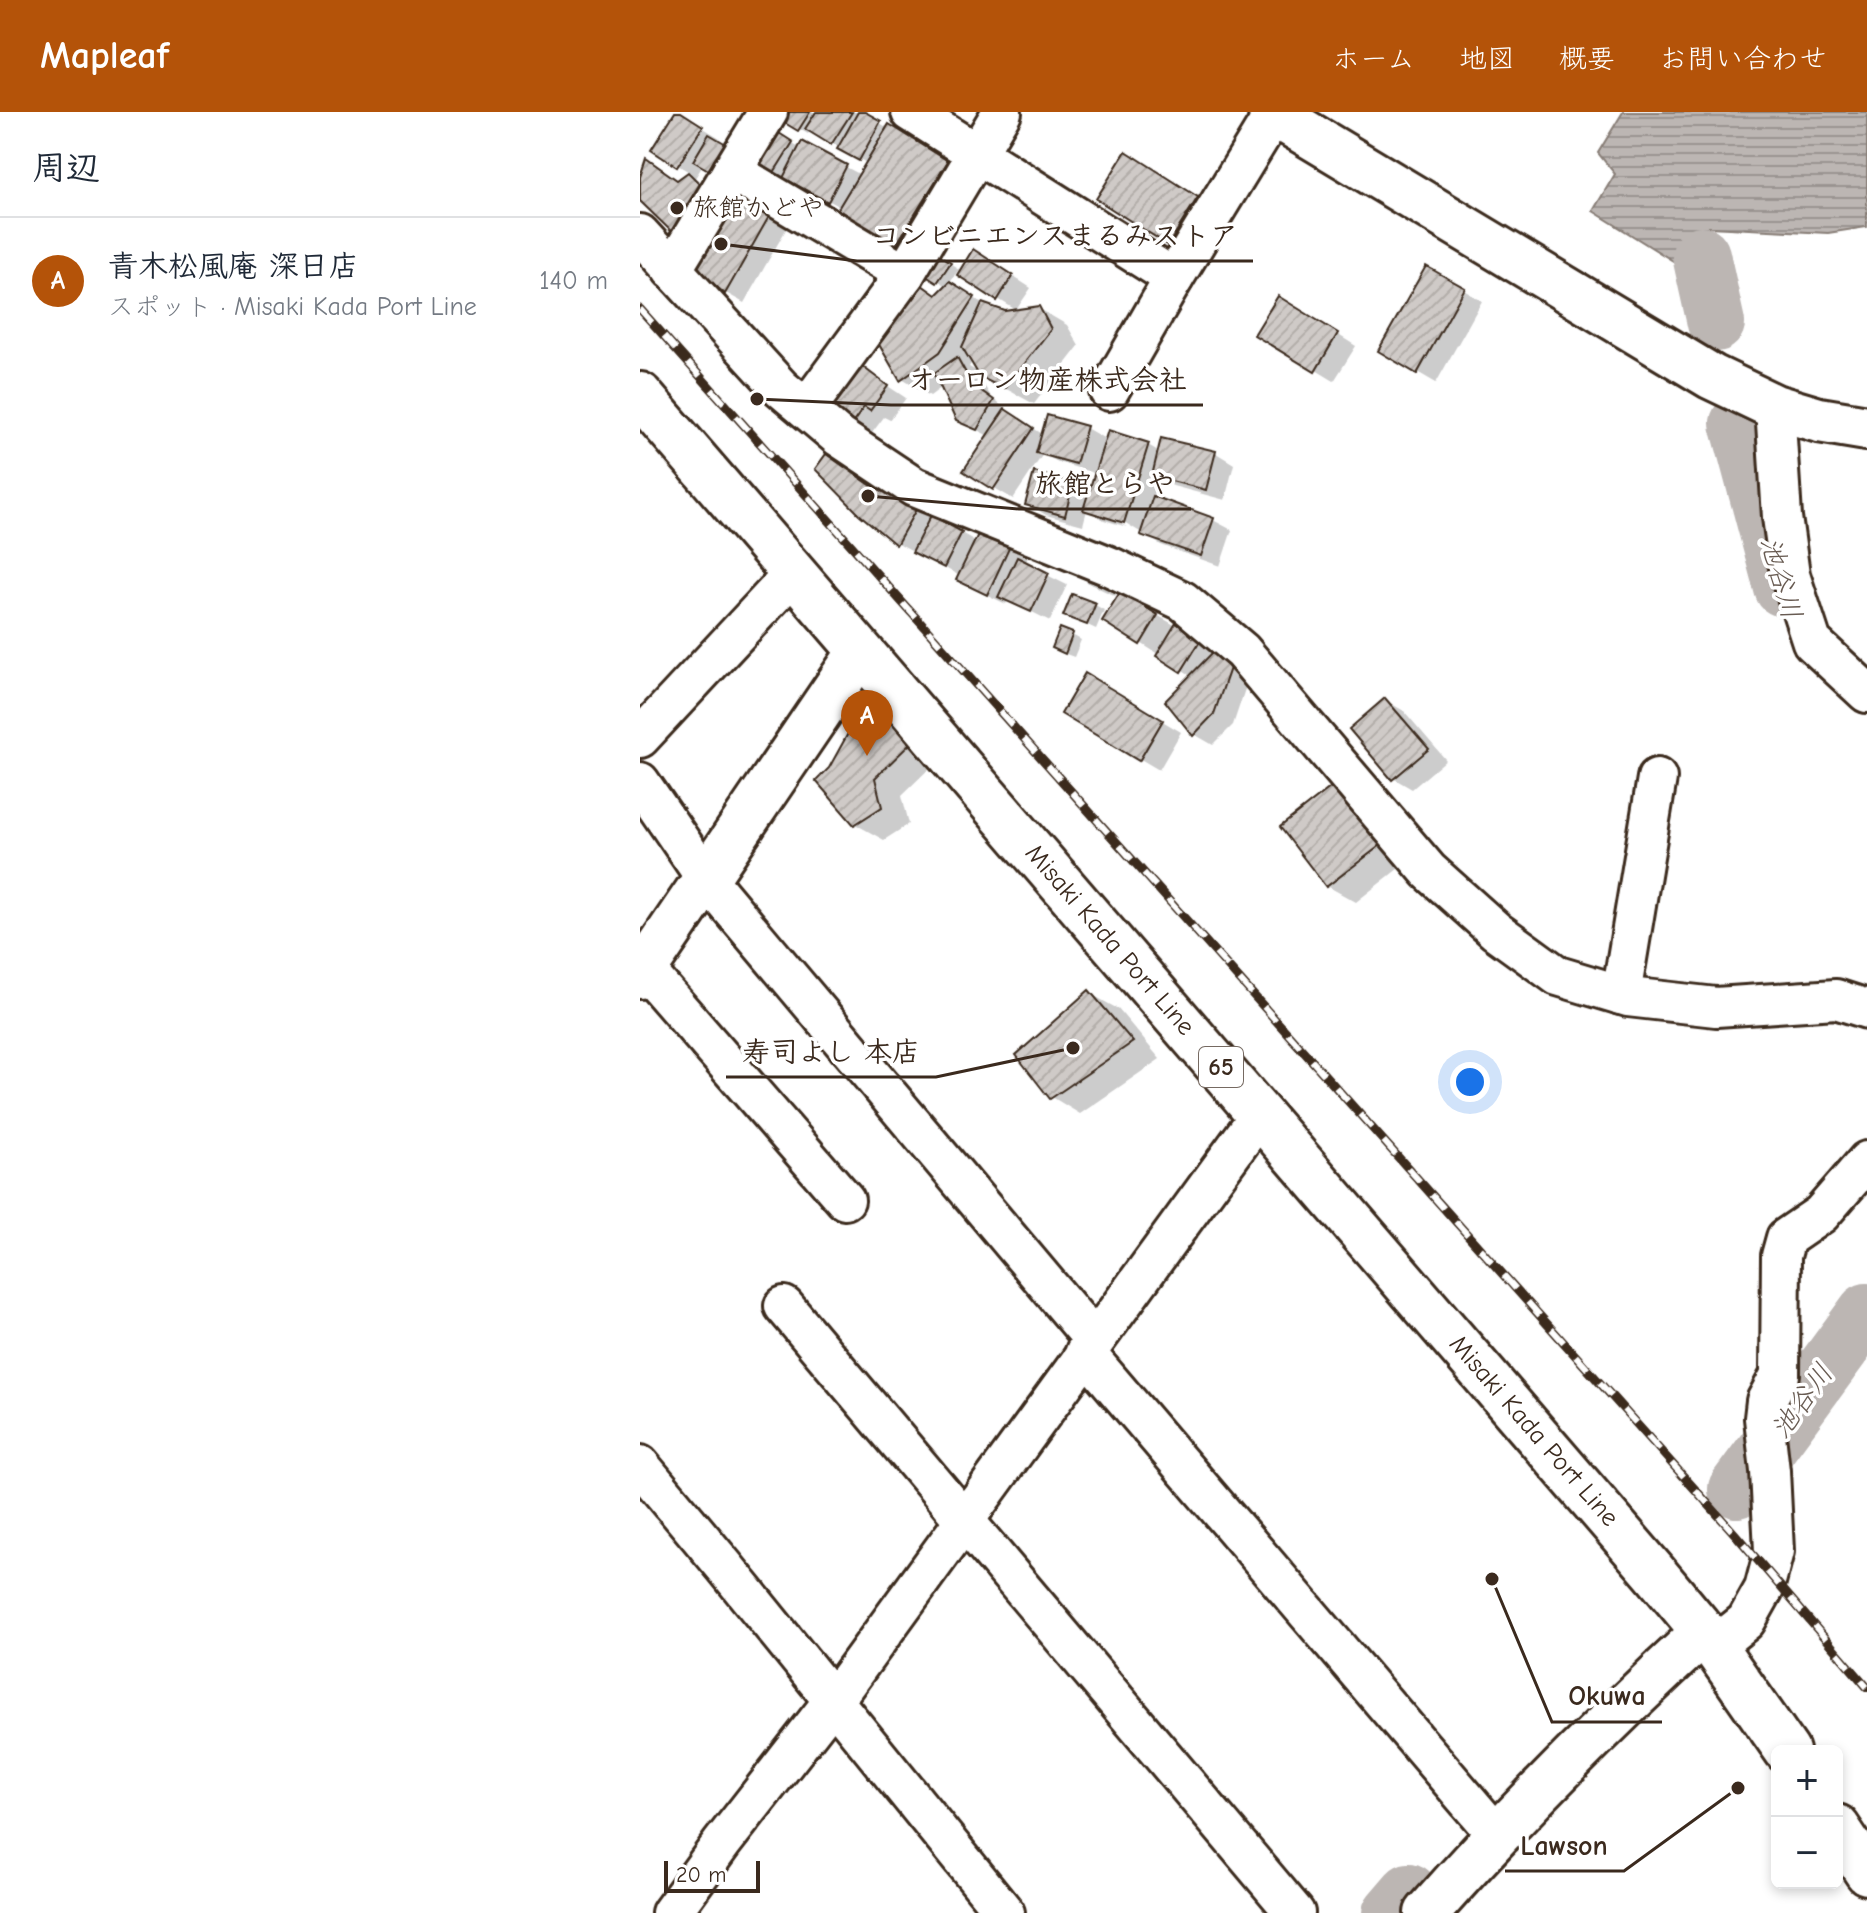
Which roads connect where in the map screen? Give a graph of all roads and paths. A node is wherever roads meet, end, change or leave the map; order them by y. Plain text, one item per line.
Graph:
1 (768, 112) edge
2 (911, 112) edge
3 (1002, 112) edge
4 (1272, 113) edge
5 (978, 154) junction
6 (732, 171) junction
7 (640, 234) edge
8 (672, 270) junction
9 (905, 274) junction
10 (1174, 278) junction
11 (1109, 391) dead end
12 (640, 395) edge
13 (1775, 407) junction
14 (806, 409) junction
15 (1867, 428) edge
16 (793, 574) junction
17 (860, 652) junction
18 (1867, 693) edge
19 (640, 738) edge
20 (1657, 778) dead end
21 (640, 782) edge
22 (705, 877) junction
23 (641, 970) edge
24 (1621, 995) junction
25 (1867, 1009) edge
26 (1261, 1113) junction
27 (1867, 1161) edge
28 (845, 1200) dead end
29 (784, 1306) dead end
30 (1089, 1346) junction
31 (640, 1465) edge
32 (963, 1519) junction
33 (1704, 1632) junction
34 (833, 1701) junction
35 (1783, 1745) edge
36 (1496, 1834) junction
37 (1843, 1836) edge
38 (1867, 1872) edge
39 (671, 1913) edge
40 (1005, 1913) edge
41 (1295, 1913) edge
42 (1427, 1913) edge

1 - 6 street
2 - 5 street
3 - 5 street
4 - 10 street
4 - 13 main road
5 - 9 street
5 - 10 street
6 - 8 street
6 - 9 street
7 - 8 street
8 - 14 street
9 - 14 street
10 - 11 street
12 - 16 main road, Misaki Kada Port Line / 65
13 - 15 main road
13 - 18 street
14 - 24 street
16 - 17 main road, Misaki Kada Port Line / 65
16 - 19 street
17 - 22 main road
17 - 26 main road, Misaki Kada Port Line / 65
20 - 24 street
21 - 22 street
22 - 23 main road
22 - 30 street
23 - 28 street
24 - 25 street
26 - 30 street
26 - 33 main road, Misaki Kada Port Line / 65
27 - 33 street
29 - 32 street
30 - 32 street
30 - 36 street
31 - 34 street
32 - 34 street
32 - 41 street
33 - 35 main road, Misaki Kada Port Line / 65
33 - 36 main road
34 - 39 street
34 - 40 street
36 - 42 main road
37 - 38 main road

